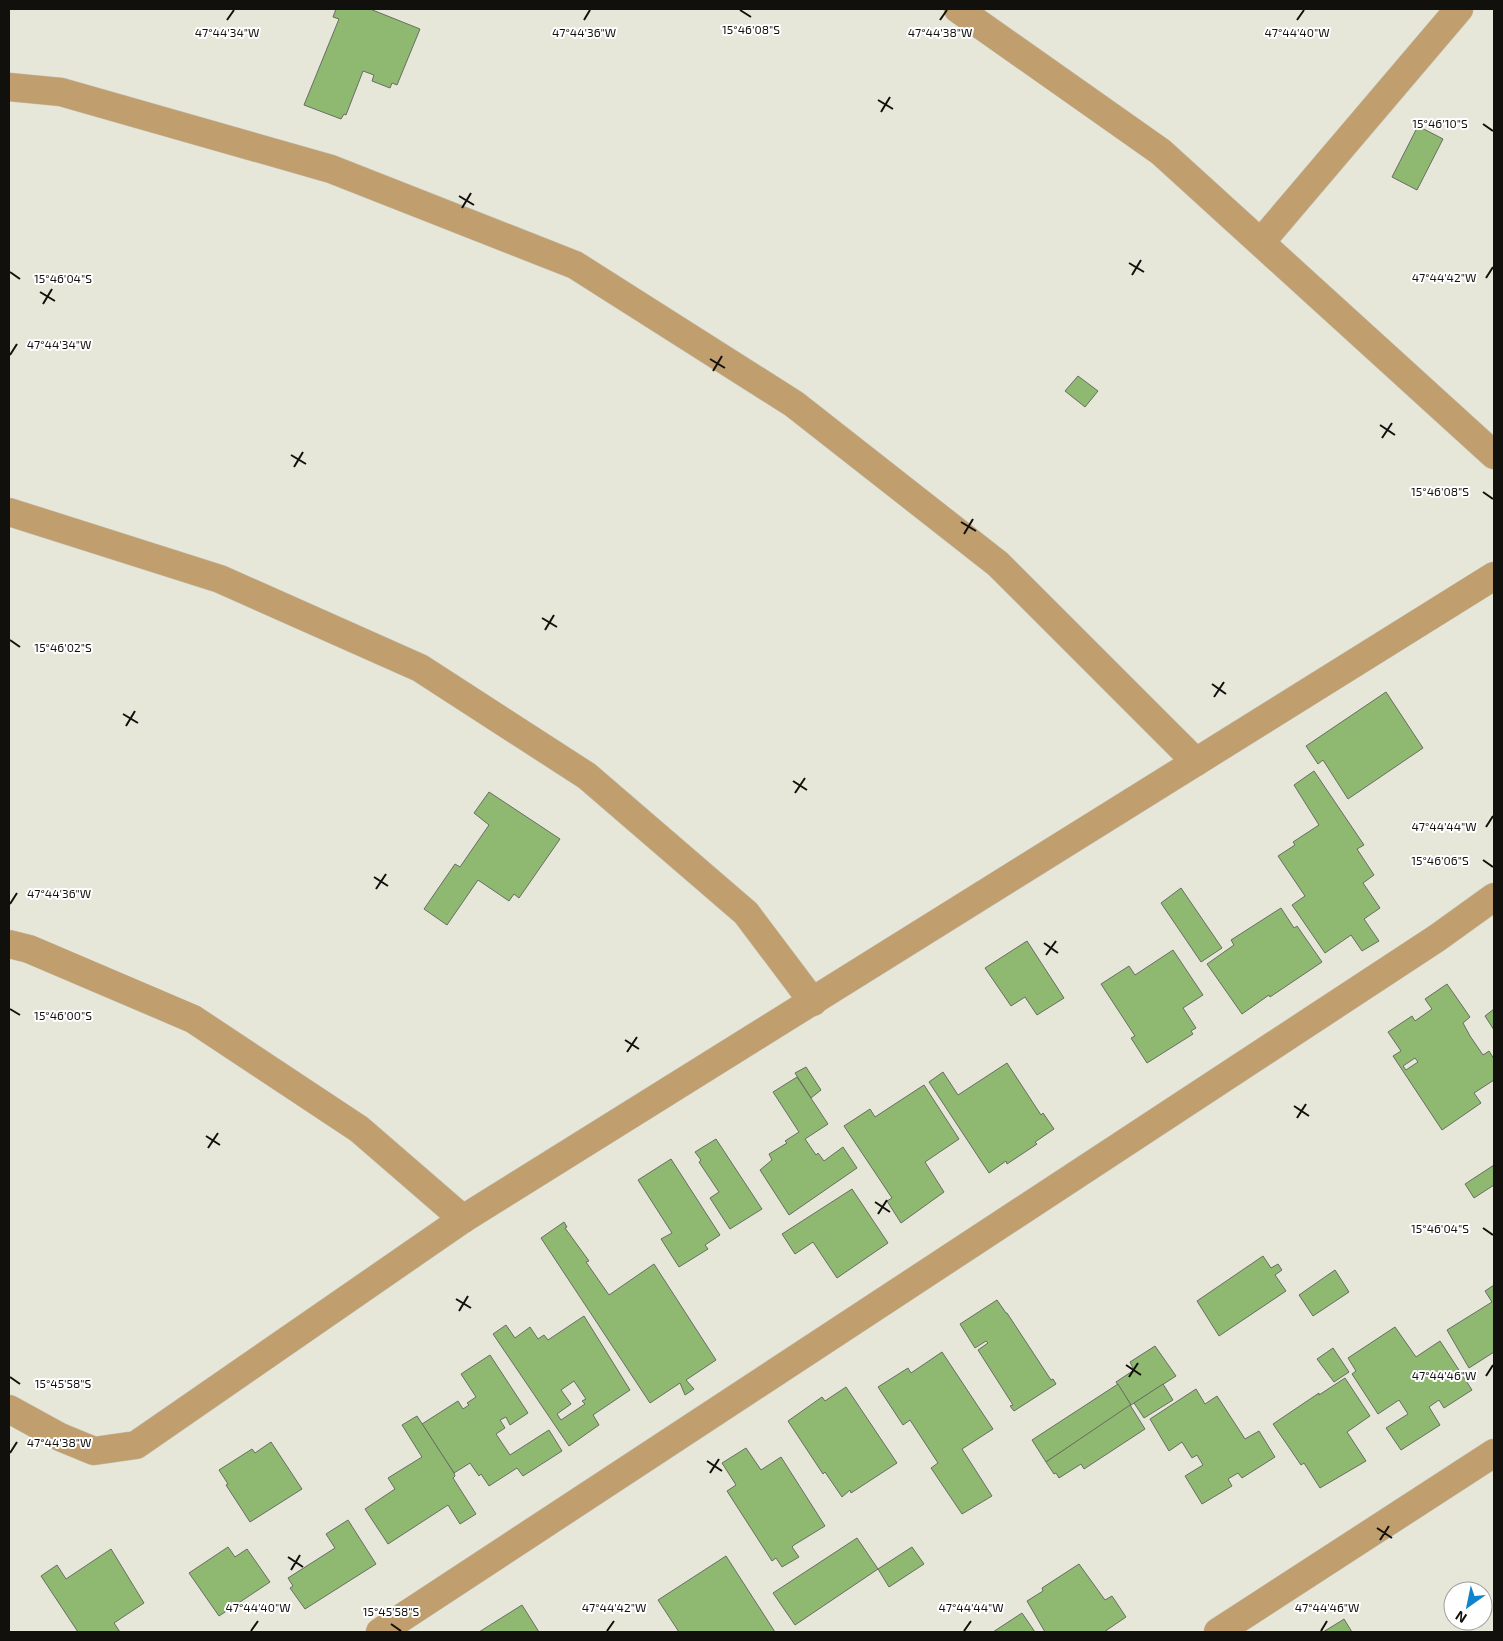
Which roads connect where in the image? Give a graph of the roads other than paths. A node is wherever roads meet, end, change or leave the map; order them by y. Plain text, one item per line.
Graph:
1 (958, 9) edge
2 (1459, 9) edge
3 (9, 87) edge
4 (1261, 242) junction
5 (1494, 455) edge
6 (9, 512) edge
7 (1494, 576) edge
8 (1196, 762) junction
9 (1494, 898) edge
10 (9, 944) edge
11 (813, 1002) junction
12 (463, 1219) junction
13 (9, 1409) edge
14 (1494, 1453) edge
15 (380, 1632) edge
16 (1218, 1632) edge

1 - 4 street
2 - 4 street
3 - 8 street
4 - 5 street
6 - 11 street
7 - 8 street
8 - 11 street
9 - 15 street
10 - 12 street
11 - 12 street
12 - 13 street
14 - 16 street

